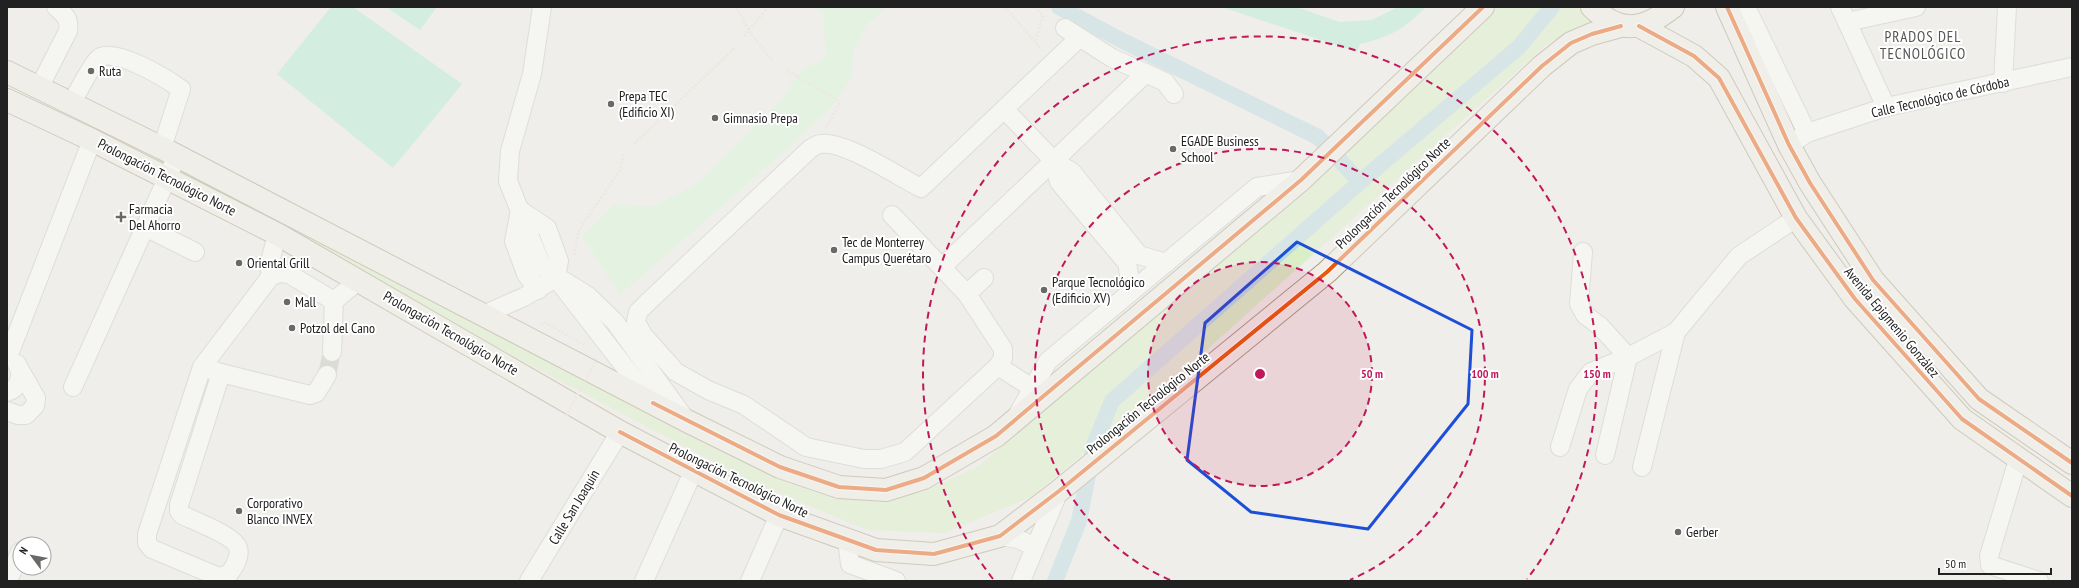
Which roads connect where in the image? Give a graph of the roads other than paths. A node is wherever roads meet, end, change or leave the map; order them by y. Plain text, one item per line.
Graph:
1 (56, 7) edge
2 (542, 7) edge
3 (1483, 7) edge
4 (1592, 7) edge
5 (1673, 7) edge
6 (1727, 7) edge
7 (1746, 7) edge
8 (1916, 7) edge
9 (2007, 7) edge
10 (1843, 14) edge
11 (1630, 26) junction
12 (2072, 67) edge
13 (7, 72) edge
14 (1146, 73) junction
15 (2003, 83) junction
16 (39, 88) junction
17 (1174, 94) dead end
18 (7, 100) edge
19 (71, 104) junction
20 (1886, 107) junction
21 (1004, 109) junction
22 (1807, 133) junction
23 (92, 140) junction
24 (1789, 145) junction
25 (170, 152) junction
26 (1054, 161) junction
27 (159, 173) junction
28 (1301, 180) junction
29 (520, 210) junction
30 (892, 215) dead end
31 (1796, 218) junction
32 (145, 227) junction
33 (277, 234) junction
34 (195, 252) dead end
35 (1583, 252) dead end
36 (1166, 263) junction
37 (942, 267) junction
38 (270, 276) junction
39 (556, 278) junction
40 (984, 278) dead end
41 (359, 280) junction
42 (538, 290) junction
43 (1132, 291) junction
44 (967, 294) junction
45 (334, 301) junction
46 (483, 315) junction
47 (1676, 332) junction
48 (332, 352) tunnel mouth
49 (8, 357) edge
50 (1628, 357) junction
51 (998, 366) junction
52 (202, 367) junction
53 (20, 370) junction
54 (221, 373) junction
55 (327, 375) tunnel mouth
56 (73, 387) dead end
57 (1039, 391) junction
58 (7, 392) edge
59 (653, 403) junction
60 (188, 409) junction
61 (7, 411) edge
62 (208, 416) junction
63 (687, 421) junction
64 (620, 432) junction
65 (1560, 447) dead end
66 (1605, 455) dead end
67 (2018, 460) junction
68 (2072, 463) edge
69 (1642, 467) dead end
70 (693, 472) junction
71 (1066, 484) junction
72 (2072, 496) edge
73 (779, 515) junction
74 (1000, 536) junction
75 (847, 540) junction
76 (1035, 547) junction
77 (12, 571) edge
78 (8, 581) edge
79 (529, 581) edge
80 (644, 581) edge
81 (750, 581) edge
82 (896, 581) edge
83 (1021, 581) edge
84 (2039, 581) edge

1 - 16 street
2 - 29 street
3 - 28 main road, Prolongación Tecnológico Norte
4 - 11 main road, Avenida Epigmenio González
5 - 11 main road, Prolongación Tecnológico Norte
6 - 24 main road, Avenida Epigmenio González
7 - 22 street
8 - 10 street
9 - 15 street
10 - 20 street
11 - 31 main road, Avenida Epigmenio González
11 - 71 main road, Prolongación Tecnológico Norte
12 - 15 street, Calle Tecnológico de Córdoba
13 - 16 main road, Prolongación Tecnológico Norte
14 - 17 street
14 - 21 street
14 - 26 street
15 - 20 street, Calle Tecnológico de Córdoba
16 - 19 main road, Prolongación Tecnológico Norte
18 - 23 main road, Prolongación Tecnológico Norte
19 - 25 main road, Prolongación Tecnológico Norte
19 - 25 street
20 - 22 street, Calle Tecnológico de Córdoba
21 - 26 street
21 - 51 street
22 - 24 street, Calle Tecnológico de Córdoba
23 - 27 main road, Prolongación Tecnológico Norte
23 - 49 street
24 - 68 main road, Avenida Epigmenio González
25 - 27 main road
25 - 46 main road, Prolongación Tecnológico Norte
26 - 36 street
26 - 37 street
26 - 43 street
27 - 32 street
27 - 33 main road, Prolongación Tecnológico Norte
28 - 36 street
28 - 57 main road, Prolongación Tecnológico Norte
29 - 39 street
29 - 42 street
30 - 37 street
31 - 47 street
31 - 67 main road, Avenida Epigmenio González
32 - 34 street
32 - 56 street
33 - 38 street
33 - 41 main road, Prolongación Tecnológico Norte
35 - 50 street
36 - 43 street
37 - 44 street
38 - 45 street
38 - 52 street
39 - 42 street
39 - 59 street
39 - 63 street
40 - 44 street
41 - 45 street
41 - 64 main road, Prolongación Tecnológico Norte
42 - 46 street
43 - 57 street
44 - 51 street
45 - 48 street
46 - 59 main road, Prolongación Tecnológico Norte
47 - 50 street
47 - 69 street
49 - 53 street
50 - 65 street
50 - 66 street
51 - 57 street
52 - 54 street
52 - 60 street
53 - 58 street
53 - 61 street
54 - 55 street
54 - 62 street
57 - 63 main road, Prolongación Tecnológico Norte
59 - 63 main road, Prolongación Tecnológico Norte
60 - 62 street
60 - 62 street
64 - 70 main road, Prolongación Tecnológico Norte
64 - 79 street, Calle San Joaquín
67 - 72 main road, Avenida Epigmenio González
67 - 84 street
70 - 73 main road, Prolongación Tecnológico Norte
70 - 80 street
71 - 74 main road, Prolongación Tecnológico Norte
71 - 76 street
73 - 75 main road, Prolongación Tecnológico Norte
73 - 81 street
74 - 75 main road, Prolongación Tecnológico Norte
74 - 76 street
75 - 82 street
76 - 83 street
77 - 78 street

